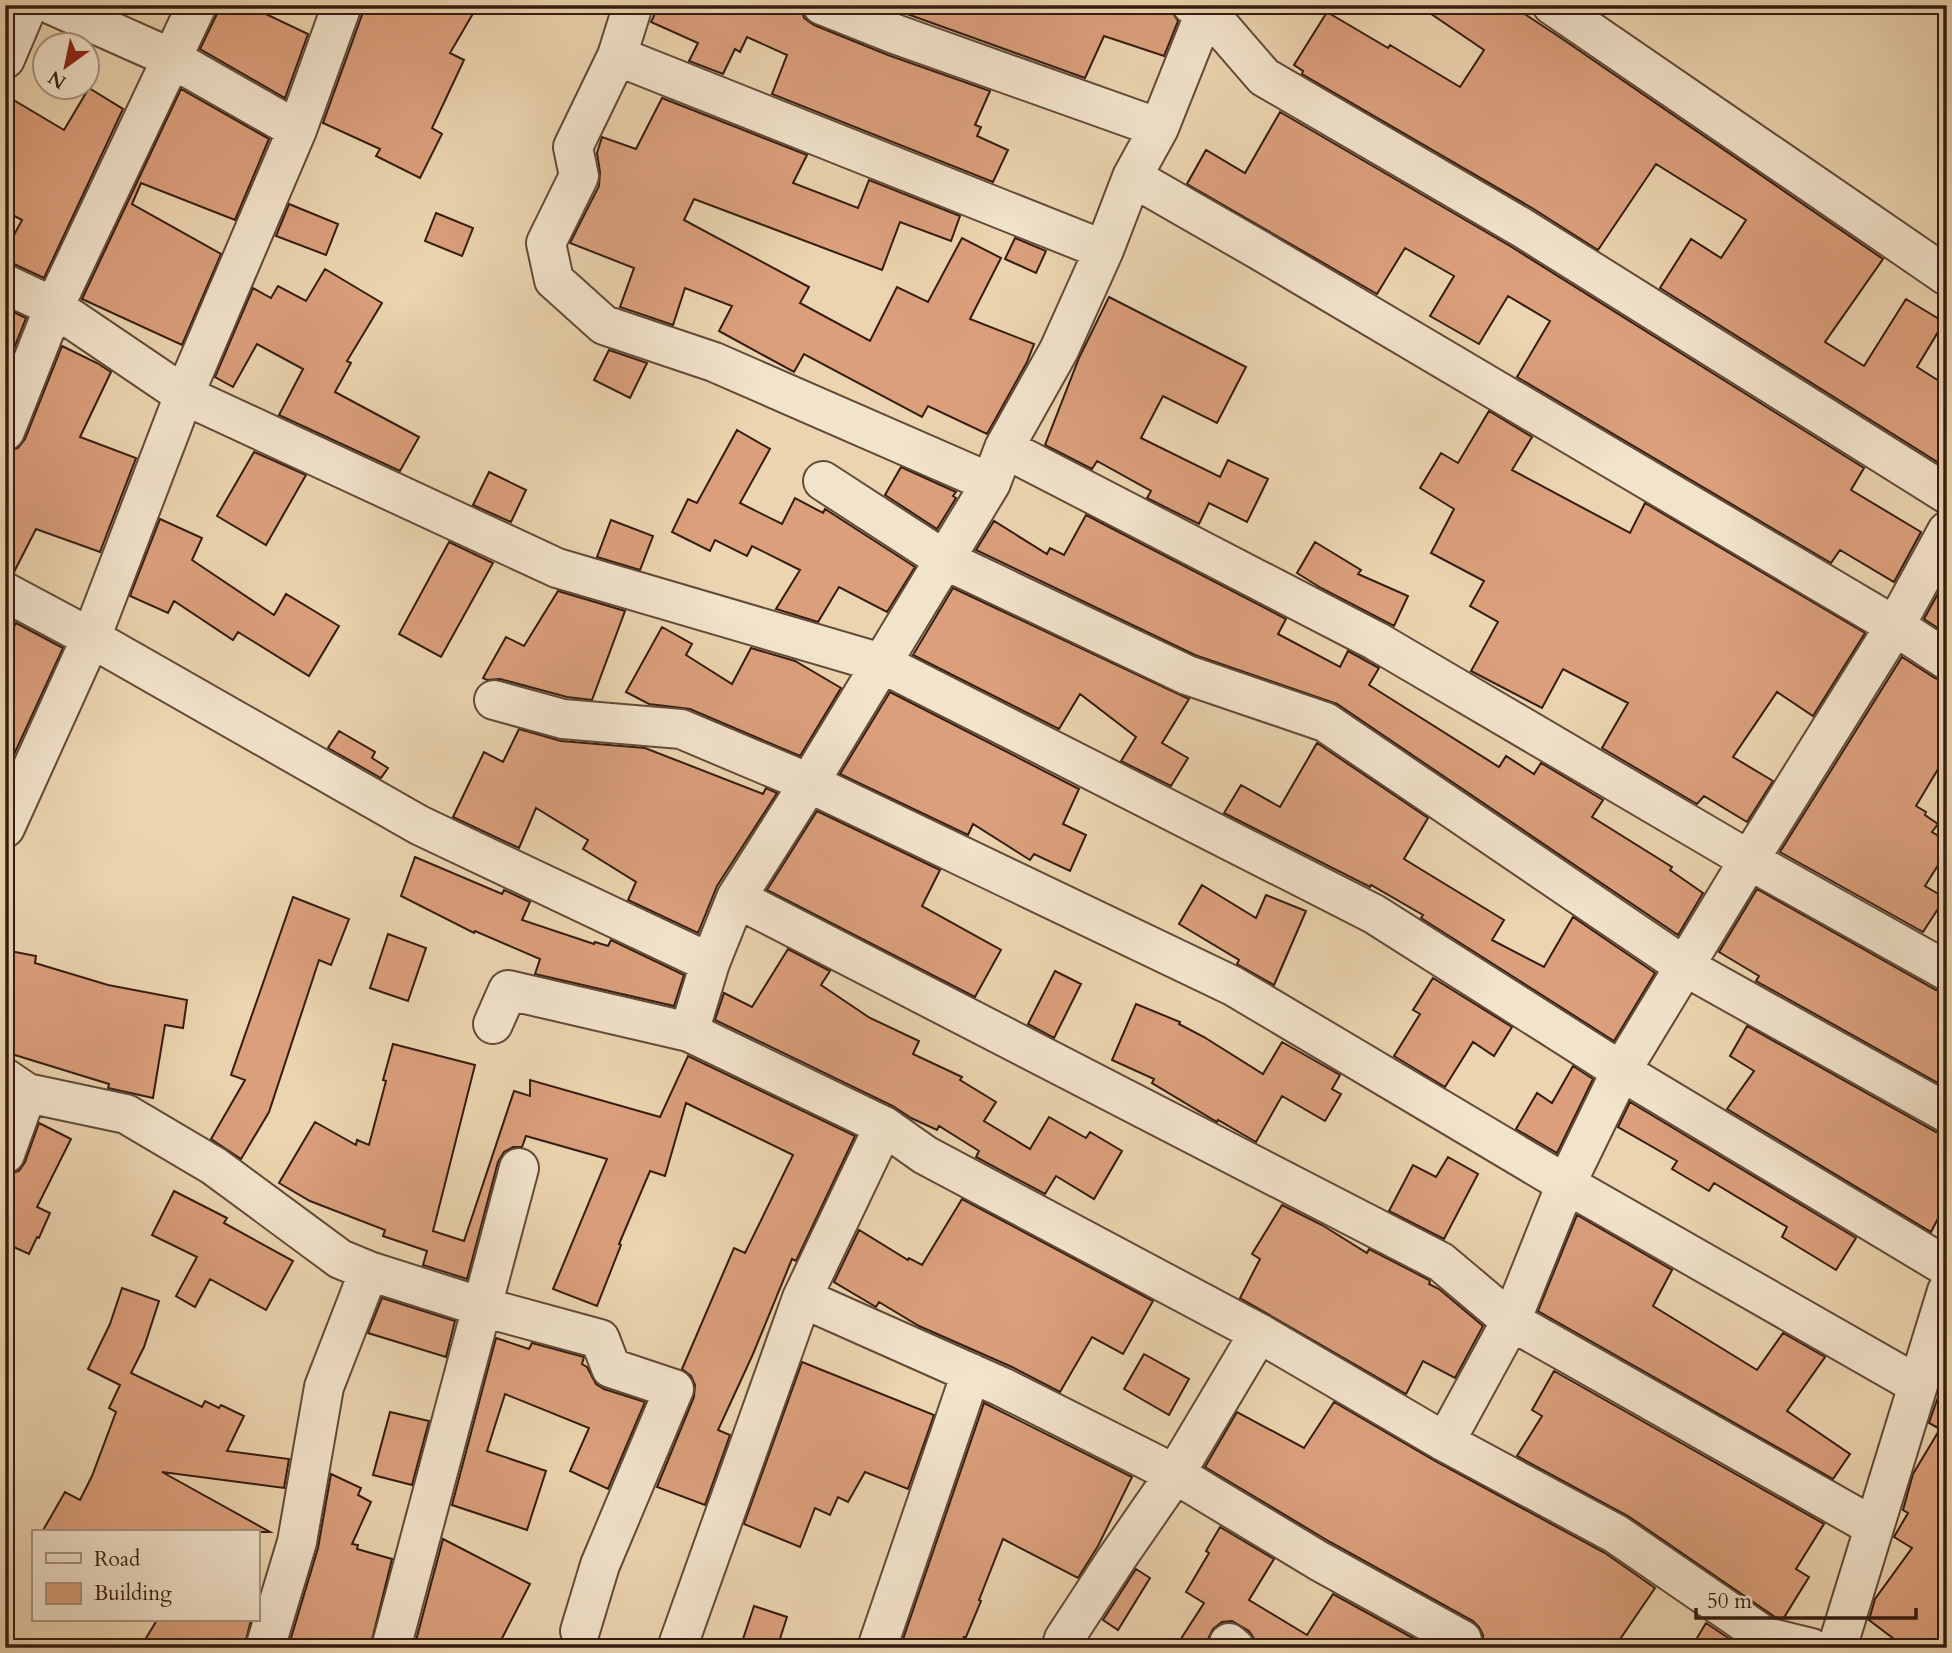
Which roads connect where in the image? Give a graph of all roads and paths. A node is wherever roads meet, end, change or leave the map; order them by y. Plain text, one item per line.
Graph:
1 (28, 5) edge
2 (52, 5) edge
3 (197, 5) edge
4 (342, 5) edge
5 (633, 5) edge
6 (822, 5) edge
7 (1552, 5) edge
8 (1202, 7) edge
9 (617, 56) junction
10 (171, 58) junction
11 (5, 59) edge
12 (1159, 128) junction
13 (297, 130) junction
14 (1132, 177) junction
15 (1104, 250) junction
16 (1947, 276) edge
17 (5, 284) edge
18 (54, 307) junction
19 (184, 395) junction
20 (5, 432) edge
21 (1004, 448) junction
22 (823, 481) dead end
23 (991, 483) junction
24 (1947, 494) edge
25 (1947, 531) edge
26 (943, 559) junction
27 (5, 592) edge
28 (1895, 626) junction
29 (91, 638) junction
30 (1947, 660) edge
31 (881, 663) junction
32 (494, 699) dead end
33 (809, 783) junction
34 (5, 828) edge
35 (1749, 860) junction
36 (736, 898) junction
37 (710, 963) junction
38 (1684, 966) junction
39 (1947, 971) edge
40 (493, 1024) dead end
41 (690, 1032) junction
42 (1621, 1071) junction
43 (16, 1086) edge
44 (1947, 1113) edge
45 (884, 1126) junction
46 (5, 1154) edge
47 (519, 1168) dead end
48 (1566, 1184) junction
49 (1947, 1267) edge
50 (369, 1272) junction
51 (1947, 1292) edge
52 (802, 1298) junction
53 (482, 1307) junction
54 (1511, 1321) junction
55 (1259, 1333) junction
56 (971, 1373) junction
57 (1918, 1385) junction
58 (1444, 1442) junction
59 (1175, 1474) junction
60 (1874, 1527) junction
61 (580, 1631) dead end
62 (1848, 1641) edge
63 (1462, 1645) edge
64 (265, 1648) edge
65 (391, 1648) edge
66 (677, 1648) edge
67 (877, 1648) edge
68 (1061, 1648) edge
69 (1811, 1648) edge

1 - 11 street
2 - 10 street
3 - 10 street
4 - 13 street
5 - 9 street
6 - 12 street
7 - 16 street
8 - 12 street
8 - 24 street
9 - 15 street
9 - 23 street
10 - 13 street
10 - 18 street
12 - 14 street
13 - 19 street
14 - 15 street
14 - 28 street
15 - 21 street
17 - 18 street
18 - 19 street
18 - 20 street
19 - 29 street
19 - 31 street
21 - 23 street
21 - 35 street
22 - 26 street
23 - 26 street
25 - 28 street
26 - 31 street
26 - 38 street
27 - 29 street
28 - 30 street
28 - 35 street
29 - 34 street
29 - 37 street
31 - 33 street
31 - 42 street
32 - 33 street
33 - 36 street
33 - 48 street
35 - 38 street
35 - 39 street
36 - 37 street
36 - 54 street
37 - 41 street
38 - 42 street
38 - 44 street
40 - 41 street
41 - 45 street
42 - 48 street
42 - 49 street
43 - 46 street
43 - 50 street
45 - 52 street
45 - 55 street
47 - 53 street
48 - 54 street
48 - 57 street
50 - 53 street
50 - 64 street
51 - 57 street
52 - 56 street
52 - 66 street
53 - 61 street
53 - 65 street
54 - 58 street
54 - 60 street
55 - 58 street
55 - 59 street
56 - 59 street
56 - 67 street
57 - 60 street
58 - 69 street
59 - 63 street
59 - 68 street
60 - 62 street

